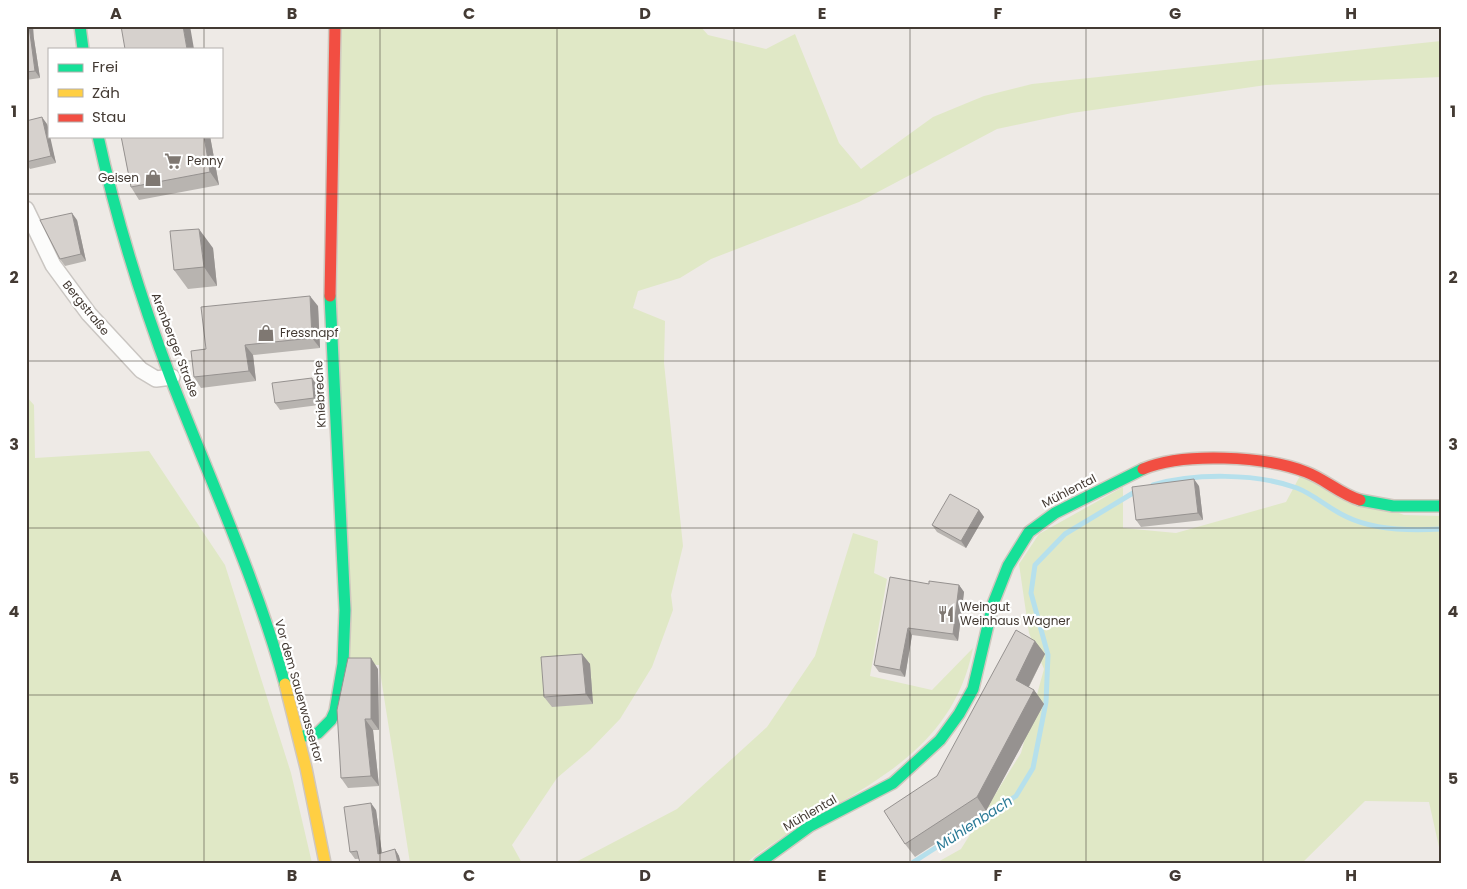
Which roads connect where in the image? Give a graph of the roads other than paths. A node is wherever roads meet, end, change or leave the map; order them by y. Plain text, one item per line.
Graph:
1 (80, 26) edge
2 (335, 26) edge
3 (84, 48) edge
4 (98, 138) edge
5 (26, 209) edge
6 (172, 377) junction
7 (1441, 506) edge
8 (242, 559) joint
9 (299, 737) junction
10 (325, 863) edge
11 (759, 863) edge

1 - 3 street
2 - 9 street, Kniebreche
4 - 6 street, Arenberger Straße
5 - 6 street, Bergstraße
6 - 8 street, Arenberger Straße
7 - 11 street, Mühlental
8 - 9 street, Vor dem Sauerwassertor
9 - 10 street, Vor dem Sauerwassertor

